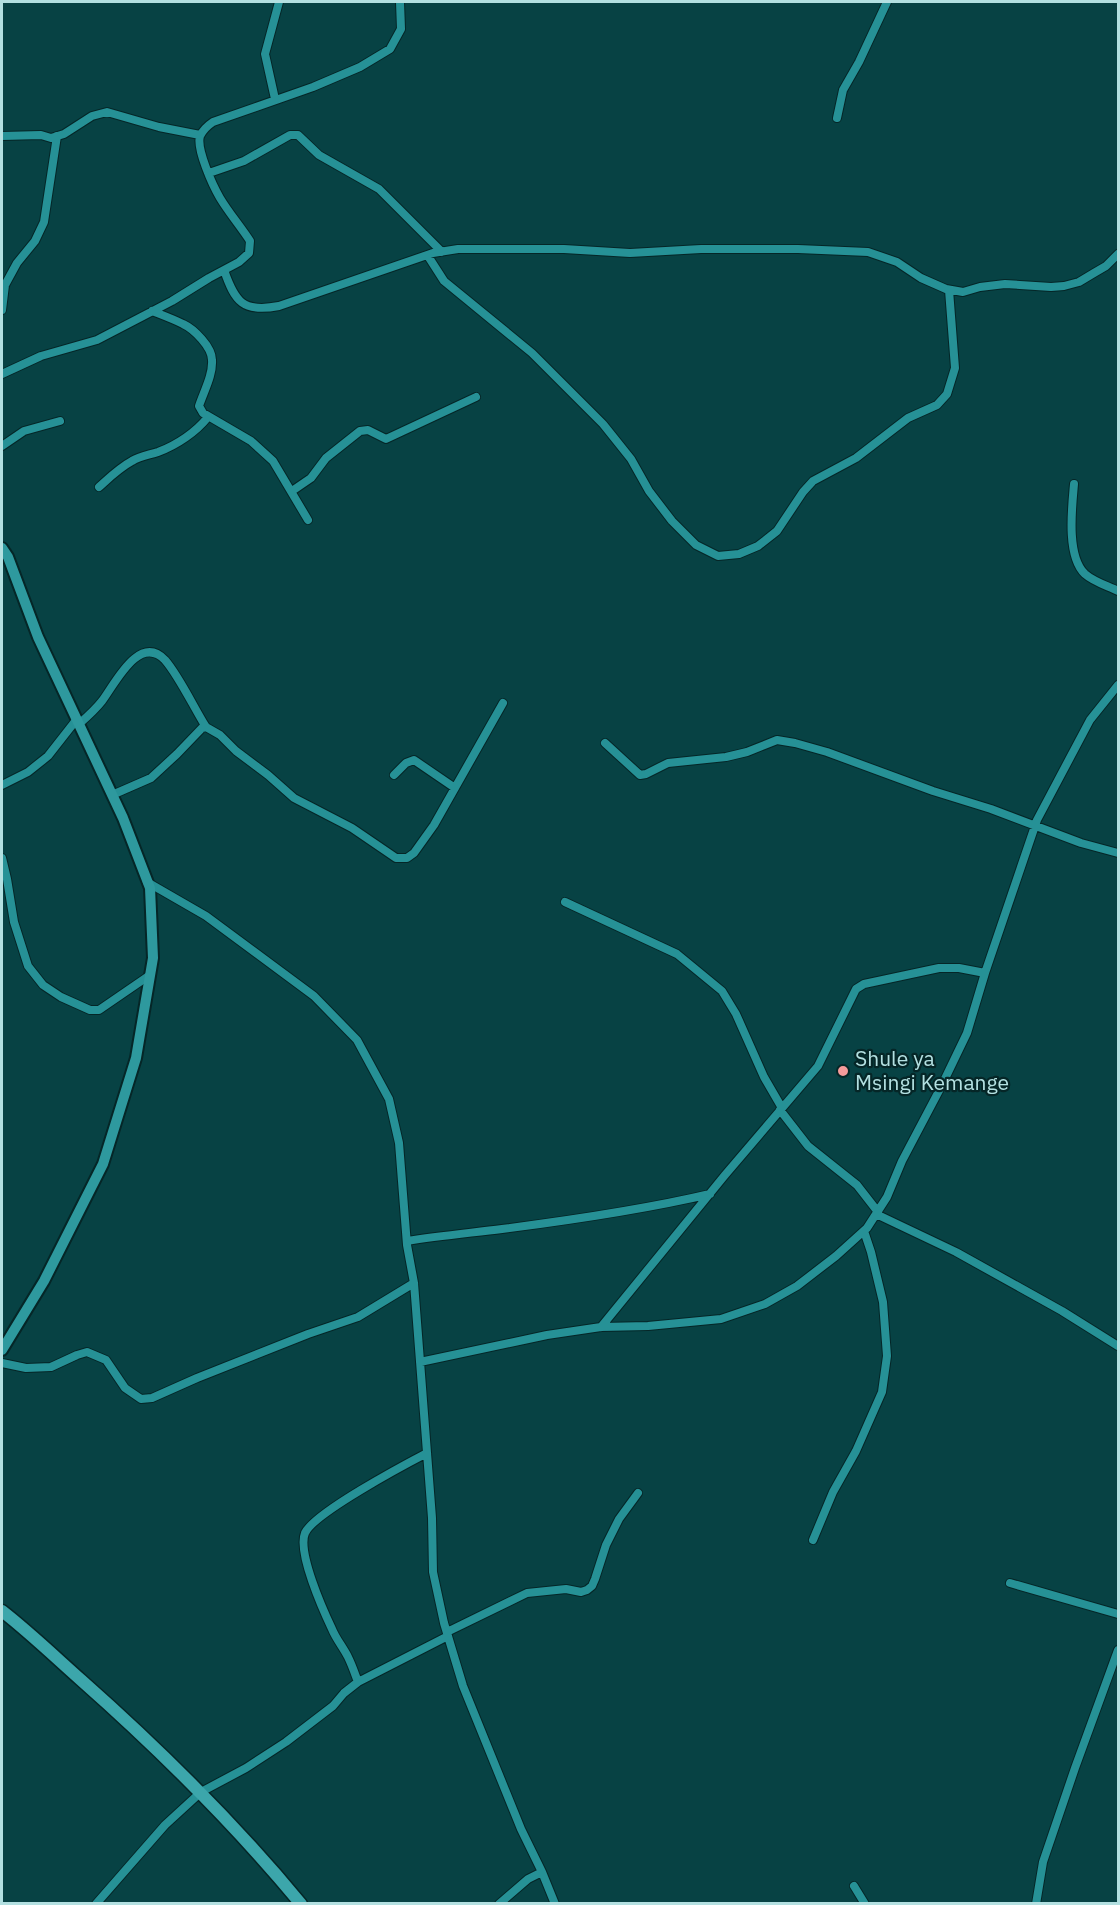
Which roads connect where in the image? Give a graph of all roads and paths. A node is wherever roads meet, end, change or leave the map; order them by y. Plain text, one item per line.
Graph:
1 (279, 2) edge
2 (400, 2) edge
3 (887, 2) edge
4 (275, 99) junction
5 (837, 118) dead end
6 (201, 135) junction
7 (2, 136) edge
8 (57, 136) junction
9 (209, 173) junction
10 (442, 252) junction
11 (1119, 254) edge
12 (428, 256) junction
13 (224, 270) junction
14 (3, 284) edge
15 (949, 290) junction
16 (2, 310) edge
17 (152, 311) junction
18 (2, 374) edge
19 (476, 397) dead end
20 (208, 417) junction
21 (60, 421) dead end
22 (2, 446) edge
23 (1074, 484) dead end
24 (99, 487) dead end
25 (292, 491) junction
26 (308, 520) dead end
27 (2, 548) edge
28 (1119, 591) edge
29 (1119, 685) edge
30 (503, 703) dead end
31 (78, 722) junction
32 (206, 727) junction
33 (605, 743) dead end
34 (394, 775) dead end
35 (2, 785) edge
36 (455, 788) junction
37 (112, 795) junction
38 (1035, 825) junction
39 (1119, 853) edge
40 (2, 858) edge
41 (147, 882) junction
42 (565, 902) dead end
43 (985, 973) junction
44 (150, 975) junction
45 (781, 1109) junction
46 (710, 1194) junction
47 (877, 1213) junction
48 (864, 1231) junction
49 (407, 1241) junction
50 (414, 1283) junction
51 (601, 1326) junction
52 (1119, 1346) edge
53 (2, 1350) edge
54 (420, 1362) junction
55 (2, 1363) edge
56 (427, 1453) junction
57 (638, 1493) dead end
58 (813, 1540) dead end
59 (1010, 1583) dead end
60 (2, 1611) edge
61 (1119, 1614) edge
62 (447, 1634) junction
63 (1118, 1655) edge
64 (358, 1682) junction
65 (201, 1792) junction
66 (542, 1872) junction
67 (854, 1886) dead end
68 (96, 1904) edge
69 (301, 1904) edge
70 (499, 1904) edge
71 (555, 1904) edge
72 (866, 1904) edge
73 (1036, 1904) edge

1 - 4 street
2 - 4 street
3 - 5 street
4 - 6 street
6 - 8 street
6 - 9 street
7 - 8 street
8 - 14 street
9 - 10 street
9 - 13 street
10 - 12 street
10 - 15 street
11 - 15 street
12 - 13 street
12 - 15 street
13 - 17 street
14 - 16 street
17 - 18 street
17 - 20 street
19 - 25 street
20 - 24 street
20 - 25 street
21 - 22 street
23 - 28 street
25 - 26 street
27 - 31 main road
29 - 38 street
30 - 36 street
31 - 32 street
31 - 35 street
31 - 37 main road
32 - 36 street
32 - 37 street
33 - 38 street
34 - 36 street
37 - 41 main road
38 - 39 street
38 - 43 street
40 - 44 street
41 - 44 main road
41 - 49 street
42 - 45 street
43 - 45 street
43 - 47 street
44 - 53 main road
45 - 46 street
45 - 47 street
46 - 49 street
46 - 51 street
47 - 48 street
47 - 52 street
48 - 51 street
48 - 58 street
49 - 50 street
50 - 54 street
50 - 55 street
51 - 54 street
54 - 56 street
56 - 62 street
56 - 64 street
57 - 62 street
59 - 61 street
60 - 65 highway
62 - 64 street
62 - 66 street
63 - 73 street
64 - 65 street
65 - 68 street
65 - 69 highway
66 - 70 street
66 - 71 street
67 - 72 street

